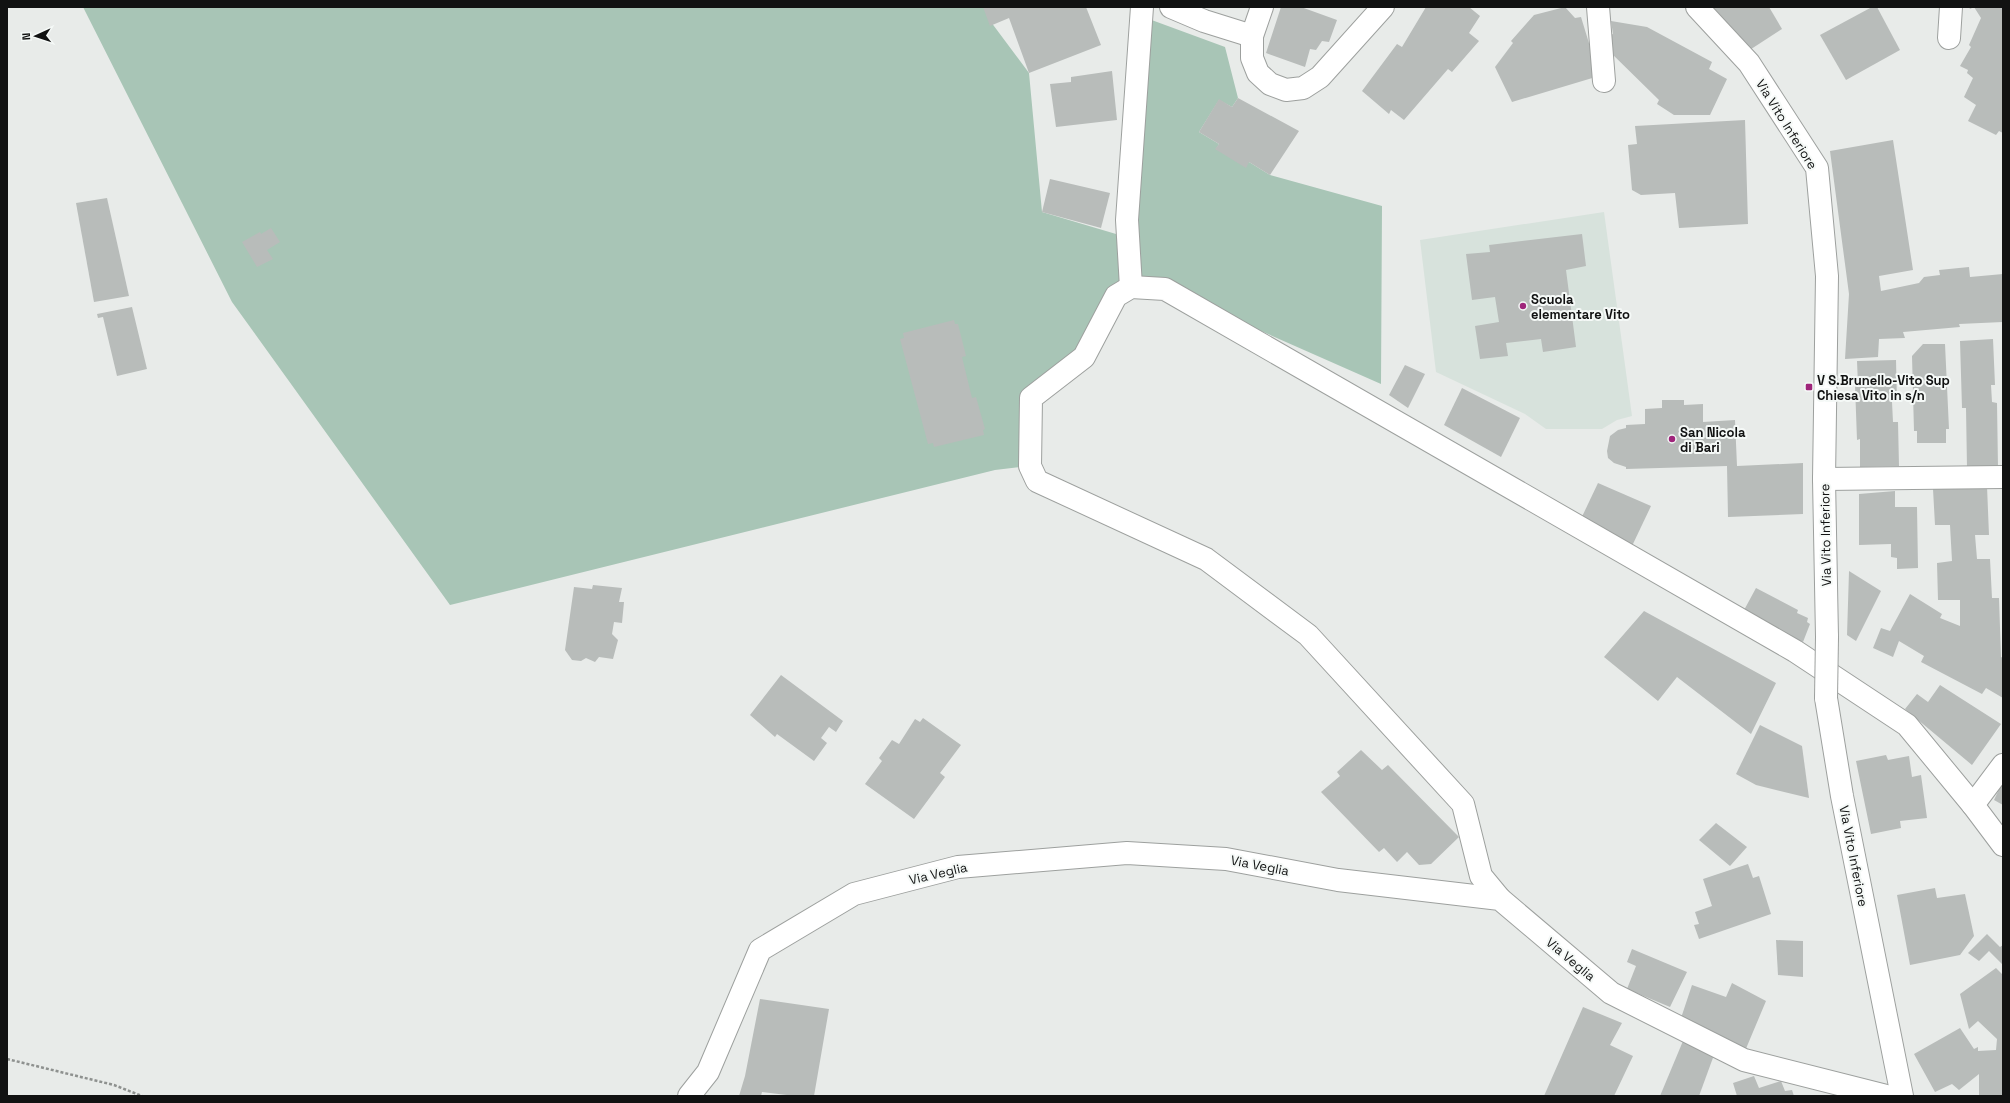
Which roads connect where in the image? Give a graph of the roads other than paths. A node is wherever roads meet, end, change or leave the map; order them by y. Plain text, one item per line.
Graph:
1 (1142, 7) edge
2 (1171, 7) edge
3 (1262, 7) edge
4 (1383, 7) edge
5 (1598, 7) edge
6 (1697, 7) edge
7 (1951, 7) edge
8 (1252, 36) junction
9 (1949, 38) dead end
10 (1604, 81) dead end
11 (1130, 287) junction
12 (2003, 477) edge
13 (1824, 479) junction
14 (2003, 764) edge
15 (1973, 805) junction
16 (2003, 845) edge
17 (1500, 899) junction
18 (689, 1096) edge
19 (1886, 1096) edge
20 (1902, 1096) edge

1 - 11 street
2 - 8 street
3 - 8 street
4 - 8 street
5 - 10 street
6 - 13 street, Via Vito Inferiore
7 - 9 street
11 - 15 street
11 - 17 street
12 - 13 street
13 - 20 street, Via Vito Inferiore, bridge
14 - 15 street
15 - 16 street
17 - 18 street, Via Veglia
17 - 19 street, Via Veglia

